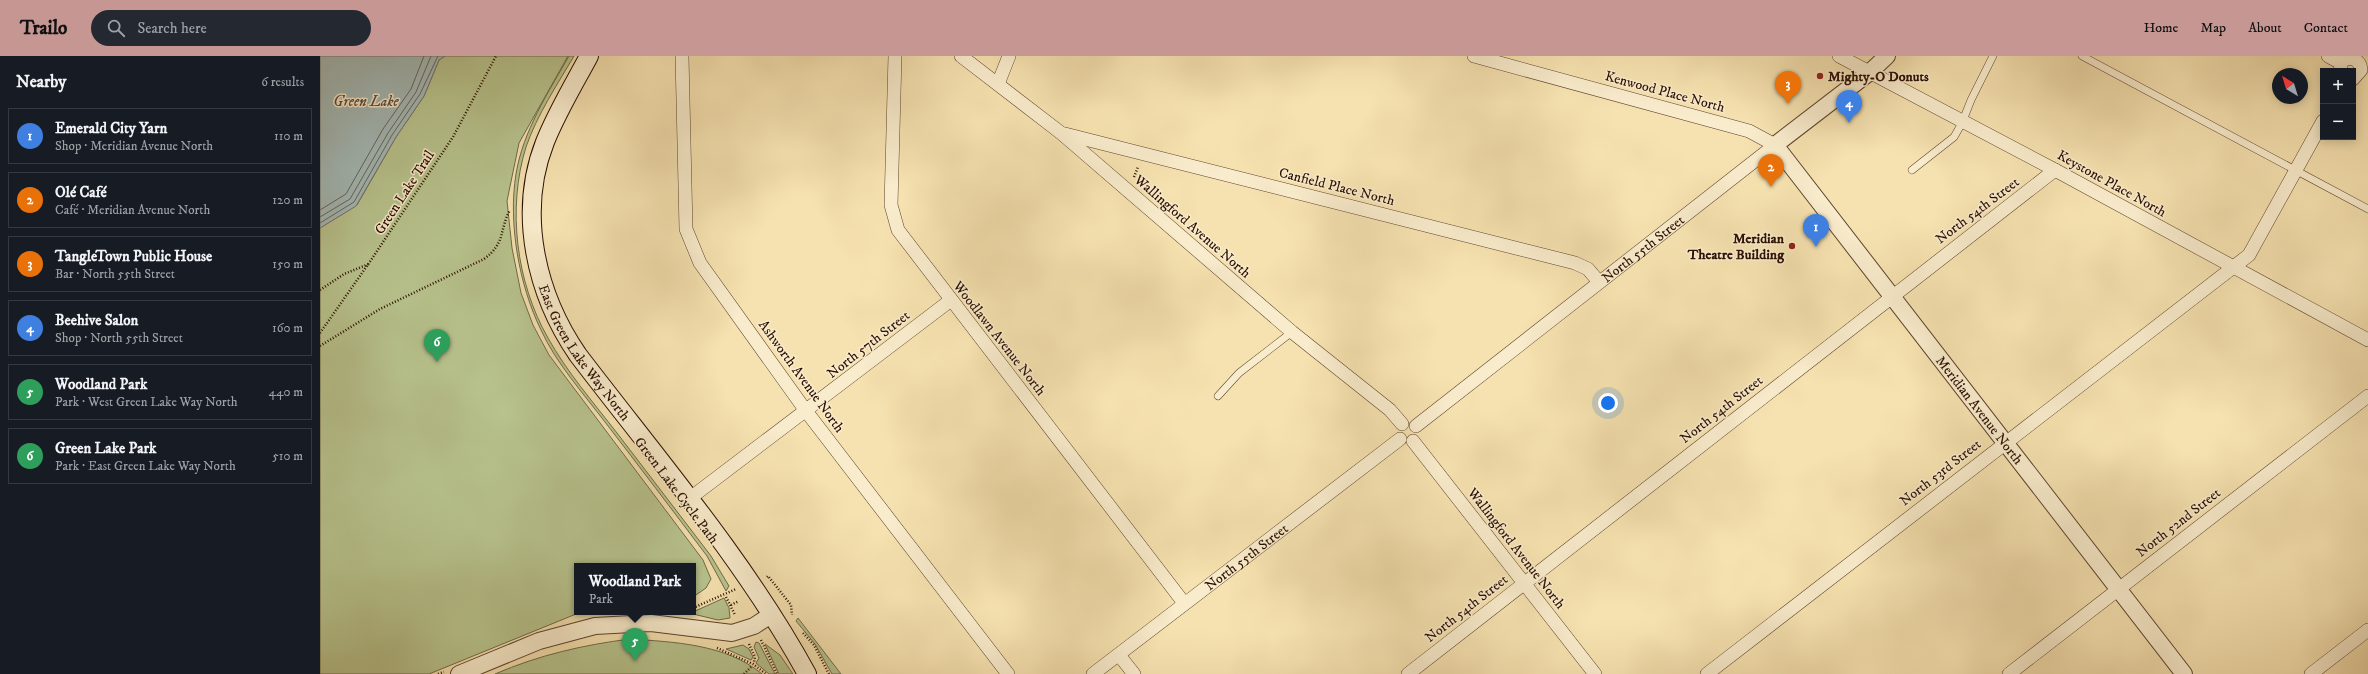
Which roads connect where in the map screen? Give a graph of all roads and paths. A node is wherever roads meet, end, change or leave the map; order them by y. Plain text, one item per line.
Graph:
1 (496, 56) edge
2 (589, 56) edge
3 (682, 56) edge
4 (895, 56) edge
5 (961, 56) edge
6 (1009, 56) edge
7 (1474, 56) edge
8 (1839, 56) edge
9 (1887, 56) edge
10 (1993, 56) edge
11 (2082, 56) edge
12 (2328, 56) edge
13 (2356, 58) edge
14 (2341, 67) edge
15 (1870, 72) junction
16 (2360, 76) edge
17 (998, 84) junction
18 (1962, 123) junction
19 (2320, 127) edge
20 (1061, 133) junction
21 (1775, 146) junction
22 (1139, 164) dead end
23 (1912, 170) dead end
24 (2055, 170) junction
25 (2296, 171) junction
26 (1134, 178) dead end
27 (2368, 209) edge
28 (510, 210) dead end
29 (369, 263) junction
30 (2232, 267) junction
31 (1599, 282) junction
32 (320, 290) edge
33 (1893, 295) junction
34 (951, 300) junction
35 (1292, 332) junction
36 (320, 333) edge
37 (2368, 340) edge
38 (320, 346) edge
39 (1218, 396) dead end
40 (2368, 396) edge
41 (806, 411) junction
42 (1402, 424) junction
43 (1416, 426) junction
44 (1400, 439) junction
45 (1413, 441) junction
46 (2004, 442) junction
47 (689, 499) junction
48 (768, 576) dead end
49 (731, 582) dead end
50 (1524, 583) junction
51 (2118, 588) junction
52 (726, 597) dead end
53 (739, 601) dead end
54 (1184, 603) junction
55 (730, 605) junction
56 (696, 607) edge
57 (735, 615) dead end
58 (771, 615) junction
59 (793, 618) dead end
60 (2368, 630) edge
61 (811, 640) dead end
62 (762, 642) dead end
63 (749, 643) dead end
64 (710, 646) dead end
65 (1119, 655) junction
66 (754, 662) dead end
67 (751, 667) dead end
68 (1712, 673) edge
69 (459, 674) edge
70 (744, 674) edge
71 (766, 674) edge
72 (777, 674) edge
73 (807, 674) edge
74 (829, 674) edge
75 (1008, 674) edge
76 (1093, 674) edge
77 (1134, 674) edge
78 (1408, 674) edge
79 (1594, 674) edge
80 (2009, 674) edge
81 (2184, 674) edge
82 (2311, 674) edge

1 - 29 path, Green Lake Trail
2 - 47 main road, East Green Lake Way North
3 - 41 street, Ashworth Avenue North
4 - 34 street, Woodlawn Avenue North
5 - 17 street, Wallingford Avenue North
6 - 17 street
7 - 21 street, Kenwood Place North
8 - 15 street, Keystone Place North
9 - 15 street, North 55th Street
10 - 18 lane
11 - 25 lane
12 - 14 street
13 - 14 street
13 - 16 street
15 - 18 street, Keystone Place North
15 - 21 street, North 55th Street
17 - 20 street, Wallingford Avenue North
18 - 23 lane
18 - 24 street, Keystone Place North
19 - 25 street
20 - 31 street, Canfield Place North
20 - 35 street, Wallingford Avenue North
21 - 31 street, North 55th Street
21 - 33 street, Meridian Avenue North
22 - 26 path
24 - 30 street, Keystone Place North
24 - 33 street, North 54th Street
25 - 27 lane
25 - 30 street
28 - 38 path
29 - 32 path
29 - 36 path, Green Lake Trail
30 - 37 street, Keystone Place North
30 - 46 street, North 53rd Street
31 - 43 street, North 55th Street
33 - 46 street, Meridian Avenue North
33 - 50 street, North 54th Street
34 - 41 street, North 57th Street
34 - 54 street, Woodlawn Avenue North
35 - 39 lane
35 - 42 street, Wallingford Avenue North
40 - 51 street, North 52nd Street
41 - 47 street, North 57th Street
41 - 75 street, Ashworth Avenue North
42 - 43 street
42 - 44 street
43 - 45 street
44 - 45 street
44 - 54 street, North 55th Street
45 - 50 street, Wallingford Avenue North
46 - 51 street, Meridian Avenue North
46 - 68 street, North 53rd Street
47 - 58 main road, East Green Lake Way North
48 - 59 path
49 - 56 path
50 - 78 street, North 54th Street
50 - 79 street, Wallingford Avenue North
51 - 80 street, North 52nd Street
51 - 81 street, Meridian Avenue North
52 - 55 path
53 - 55 path
54 - 65 street, North 55th Street
55 - 57 path
58 - 69 street
58 - 73 main road, East Green Lake Way North
60 - 82 street
61 - 74 path
62 - 72 path
63 - 66 path
64 - 71 path
65 - 76 street, North 55th Street
65 - 77 street
67 - 70 path

